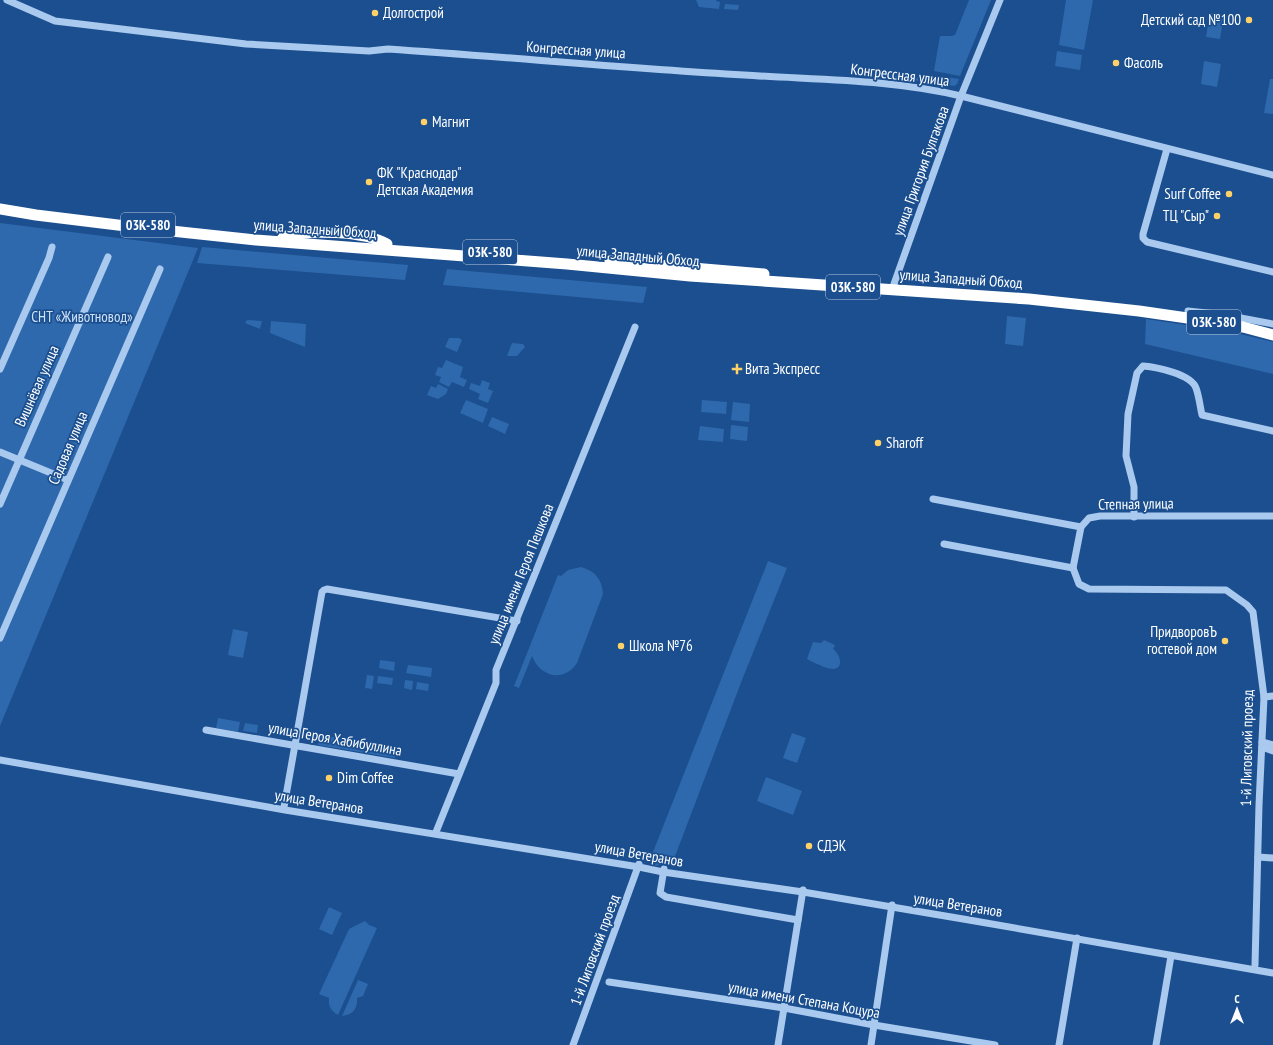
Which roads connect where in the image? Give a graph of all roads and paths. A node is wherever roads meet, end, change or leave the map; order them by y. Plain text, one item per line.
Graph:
1 (7, 0) edge
2 (1000, 0) edge
3 (961, 96) junction
4 (1167, 149) junction
5 (1273, 175) edge
6 (0, 204) edge
7 (0, 209) edge
8 (52, 247) dead end
9 (108, 258) dead end
10 (160, 269) dead end
11 (1273, 272) edge
12 (894, 284) junction
13 (1188, 311) junction
14 (1273, 324) edge
15 (635, 327) dead end
16 (1273, 328) edge
17 (1273, 335) edge
18 (0, 369) edge
19 (1273, 431) edge
20 (0, 452) edge
21 (19, 459) junction
22 (68, 480) junction
23 (933, 499) dead end
24 (0, 504) edge
25 (1273, 516) edge
26 (1134, 517) junction
27 (1081, 527) junction
28 (944, 544) dead end
29 (1073, 568) junction
30 (516, 621) junction
31 (0, 638) edge
32 (1273, 696) edge
33 (1264, 697) junction
34 (206, 730) dead end
35 (1262, 745) junction
36 (1273, 745) edge
37 (295, 746) junction
38 (1273, 751) edge
39 (0, 759) edge
40 (459, 774) junction
41 (284, 807) junction
42 (436, 832) junction
43 (1258, 856) junction
44 (1273, 858) edge
45 (639, 865) junction
46 (664, 870) junction
47 (803, 891) junction
48 (892, 906) junction
49 (798, 920) junction
50 (1077, 938) junction
51 (1171, 956) junction
52 (1255, 965) junction
53 (1273, 968) edge
54 (1273, 973) edge
55 (609, 982) dead end
56 (784, 1008) junction
57 (874, 1025) junction
58 (573, 1045) edge
59 (778, 1045) edge
60 (871, 1045) edge
61 (995, 1045) edge
62 (1058, 1045) edge
63 (1156, 1045) edge

1 - 3 street, Конгрессная улица
2 - 3 street, улица Григория Булгакова
3 - 4 street, Конгрессная улица
3 - 12 street, улица Григория Булгакова
4 - 5 street, Конгрессная улица
4 - 11 street
6 - 12 highway, улица Западный Обход / 03К-580
7 - 17 highway, улица Западный Обход / 03К-580
8 - 18 street
9 - 21 street, Вишнёвая улица
10 - 22 street, Садовая улица
12 - 13 highway, улица Западный Обход / 03К-580
13 - 14 street
13 - 16 highway, улица Западный Обход / 03К-580
15 - 30 street, улица имени Героя Пешкова
19 - 26 street
20 - 21 street
21 - 22 street
21 - 24 street, Вишнёвая улица
22 - 31 street, Садовая улица
23 - 27 street, Степная улица
25 - 26 street, Степная улица
26 - 27 street, Степная улица
27 - 29 street
28 - 29 street
29 - 33 street, 1-й Лиговский проезд
30 - 37 street
30 - 40 street, улица имени Героя Пешкова
32 - 33 street
33 - 35 street, 1-й Лиговский проезд
34 - 37 street, улица Героя Хабибуллина
35 - 36 street
35 - 38 street
35 - 43 street, 1-й Лиговский проезд
37 - 40 street, улица Героя Хабибуллина
37 - 41 street
39 - 41 street, улица Ветеранов
39 - 45 street, улица Ветеранов
40 - 42 street, улица имени Героя Пешкова
41 - 42 street, улица Ветеранов
42 - 45 street, улица Ветеранов
43 - 44 street
43 - 52 street, 1-й Лиговский проезд
45 - 46 street, улица Ветеранов
45 - 58 street, 1-й Лиговский проезд
46 - 47 street, улица Ветеранов
46 - 49 street
47 - 48 street, улица Ветеранов
47 - 49 street
48 - 50 street, улица Ветеранов
48 - 52 street, улица Ветеранов
48 - 57 street
49 - 56 street
50 - 51 street, улица Ветеранов
50 - 62 street
51 - 54 street, улица Ветеранов
51 - 63 street
52 - 53 street, улица Ветеранов
55 - 56 street, улица имени Степана Коцура
56 - 57 street, улица имени Степана Коцура
56 - 59 street
57 - 60 street
57 - 61 street, улица имени Степана Коцура

